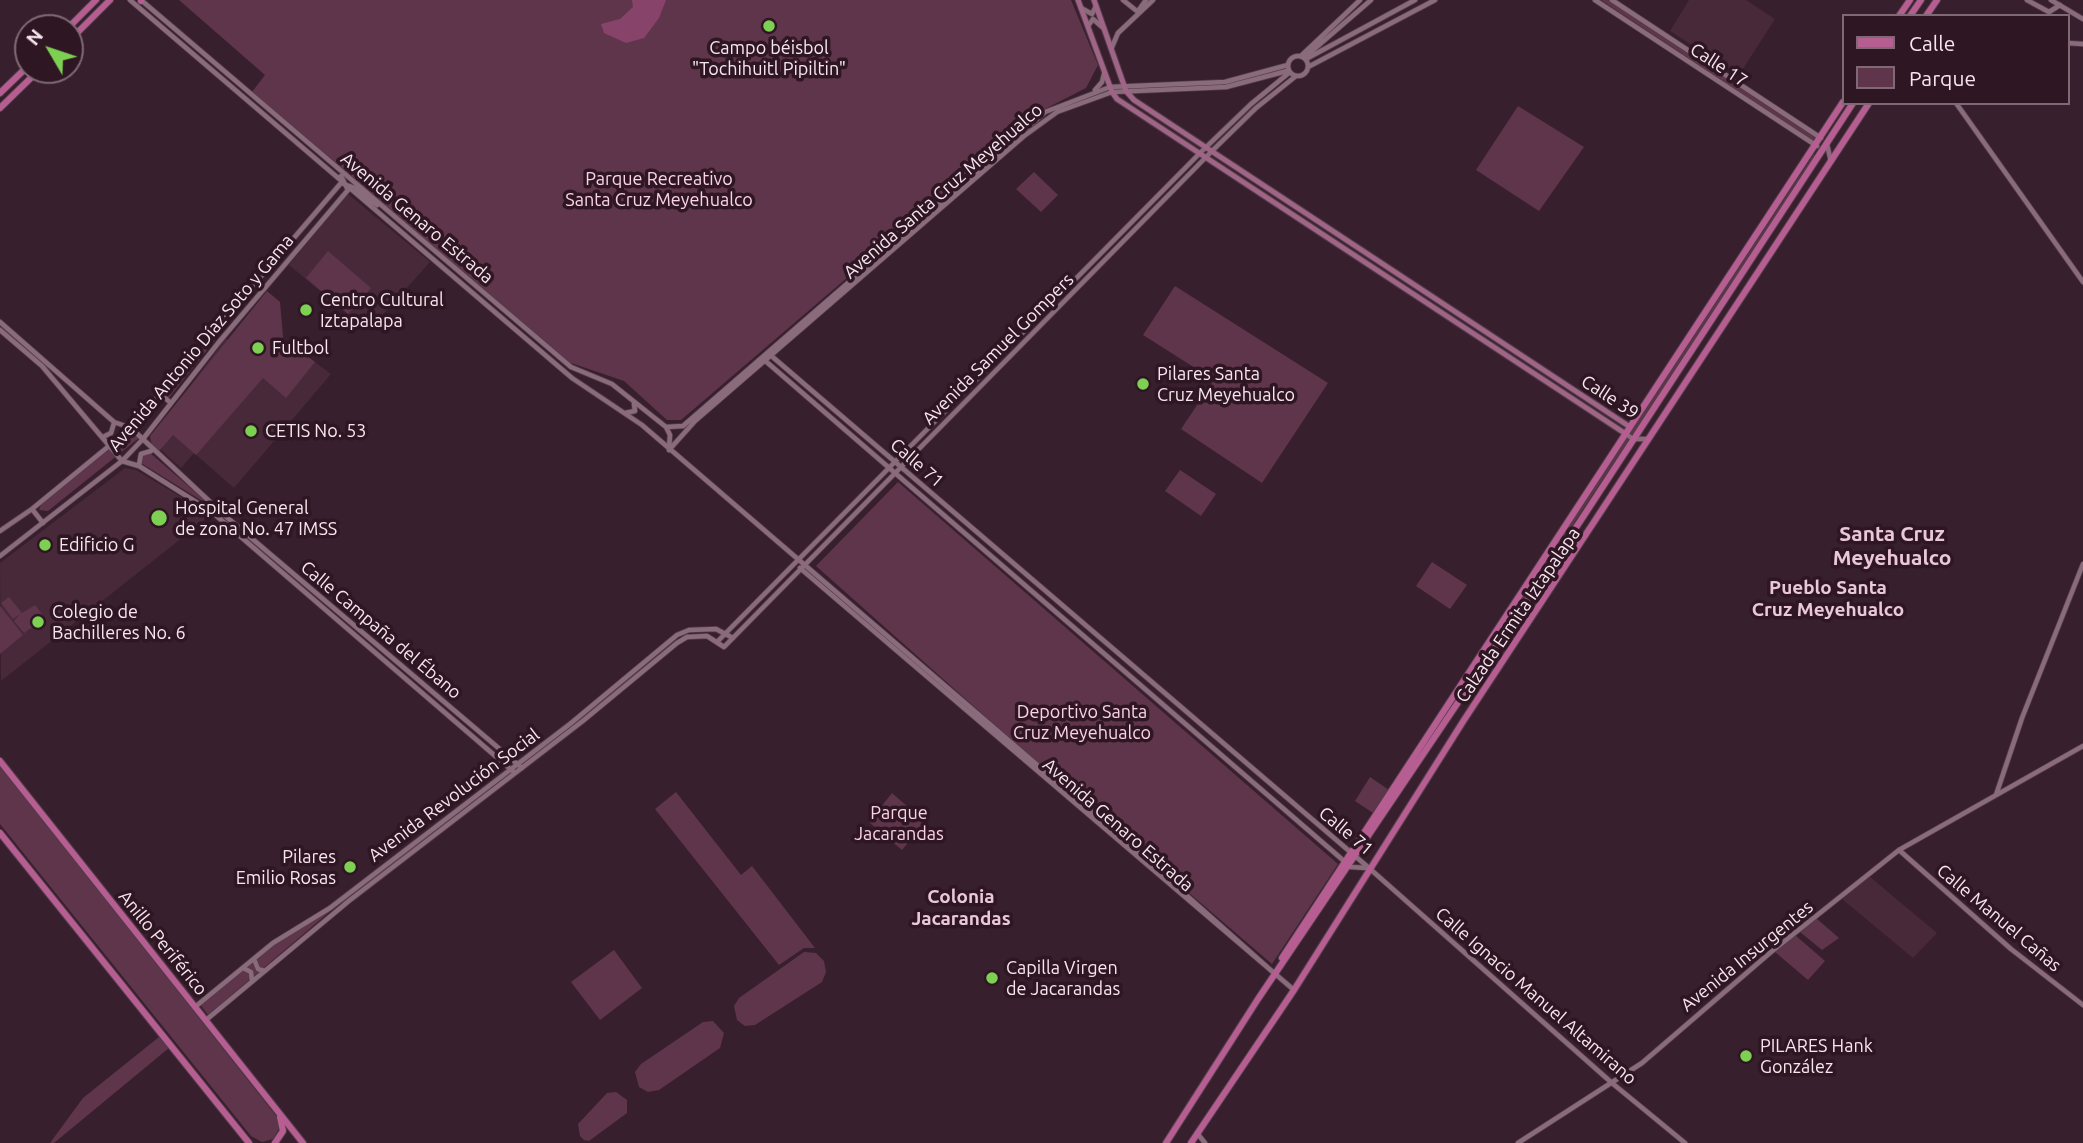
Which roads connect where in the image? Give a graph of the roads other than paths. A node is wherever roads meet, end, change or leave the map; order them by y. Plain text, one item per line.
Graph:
1 (96, 0) edge
2 (110, 0) edge
3 (130, 0) edge
4 (141, 0) edge
5 (1078, 0) edge
6 (1123, 0) edge
7 (1146, 0) edge
8 (1153, 0) edge
9 (1360, 0) edge
10 (1371, 0) edge
11 (1415, 0) edge
12 (1435, 0) edge
13 (1595, 0) edge
14 (1612, 0) edge
15 (2027, 0) edge
16 (2051, 0) edge
17 (1095, 2) edge
18 (2060, 5) junction
19 (1081, 8) junction
20 (1138, 12) junction
21 (82, 14) edge
22 (2083, 19) edge
23 (84, 26) edge
24 (1088, 26) junction
25 (1105, 30) junction
26 (1112, 47) junction
27 (1304, 58) junction
28 (1104, 66) junction
29 (1308, 66) junction
30 (1289, 69) junction
31 (1296, 76) junction
32 (14, 80) edge
33 (25, 84) edge
34 (1125, 88) junction
35 (1111, 89) junction
36 (0, 93) edge
37 (1084, 96) junction
38 (1842, 104) edge
39 (1851, 105) edge
40 (1868, 105) edge
41 (1957, 105) edge
42 (0, 108) edge
43 (1824, 140) junction
44 (314, 149) junction
45 (1822, 149) junction
46 (1205, 152) junction
47 (1831, 162) junction
48 (345, 186) junction
49 (384, 208) junction
50 (2083, 282) edge
51 (0, 322) edge
52 (0, 330) edge
53 (770, 355) junction
54 (764, 360) junction
55 (801, 381) junction
56 (794, 386) junction
57 (160, 394) junction
58 (633, 400) junction
59 (171, 403) junction
60 (624, 412) junction
61 (114, 422) junction
62 (666, 427) junction
63 (1630, 427) junction
64 (131, 428) junction
65 (1638, 432) junction
66 (1626, 434) junction
67 (103, 437) junction
68 (143, 439) junction
69 (1633, 439) junction
70 (1650, 439) junction
71 (110, 447) junction
72 (668, 450) junction
73 (152, 451) junction
74 (122, 461) junction
75 (895, 463) junction
76 (139, 466) junction
77 (889, 468) junction
78 (901, 468) junction
79 (895, 473) junction
80 (32, 509) junction
81 (43, 523) junction
82 (0, 531) edge
83 (0, 556) edge
84 (797, 561) junction
85 (2083, 564) edge
86 (802, 567) junction
87 (349, 625) junction
88 (726, 633) junction
89 (733, 638) junction
90 (718, 641) junction
91 (2083, 746) edge
92 (510, 757) junction
93 (0, 761) edge
94 (504, 763) junction
95 (520, 766) junction
96 (513, 771) junction
97 (1996, 795) junction
98 (0, 834) edge
99 (1899, 850) junction
100 (1350, 852) junction
101 (1357, 858) junction
102 (1344, 861) junction
103 (1351, 867) junction
104 (1369, 868) junction
105 (254, 959) junction
106 (243, 968) junction
107 (266, 971) junction
108 (1275, 975) junction
109 (252, 982) junction
110 (1294, 990) junction
111 (2083, 1005) edge
112 (195, 1007) junction
113 (206, 1020) junction
114 (1612, 1083) junction
115 (278, 1111) junction
116 (1197, 1133) junction
117 (247, 1141) edge
118 (255, 1143) edge
119 (275, 1143) edge
120 (303, 1143) edge
121 (1166, 1143) edge
122 (1191, 1143) edge
123 (1205, 1143) edge
124 (1518, 1143) edge
125 (1685, 1143) edge

1 - 21 main road
2 - 23 main road
3 - 48 street, Avenida Genaro Estrada
4 - 44 street, Avenida Genaro Estrada
5 - 19 main road
6 - 20 street
7 - 20 street
8 - 20 street
9 - 27 street
10 - 27 street
11 - 27 street
12 - 29 street
13 - 45 street, Calle 17
14 - 43 street, Calle 17
15 - 18 street
16 - 18 street
17 - 19 street
17 - 25 main road
18 - 22 street
19 - 24 main road
20 - 26 street
24 - 25 street
24 - 28 main road
25 - 26 main road
26 - 34 main road
27 - 29 street
27 - 30 street
28 - 35 main road
28 - 37 street
29 - 31 street
30 - 31 street
30 - 34 street, Avenida Santa Cruz Meyehualco
30 - 46 street, Avenida Samuel Gompers
31 - 46 street, Avenida Samuel Gompers
32 - 36 main road
33 - 42 main road
34 - 35 street, Avenida Santa Cruz Meyehualco
34 - 46 main road, Calle 39
35 - 37 street, Avenida Santa Cruz Meyehualco
35 - 46 main road, Calle 39
35 - 53 street, Avenida Santa Cruz Meyehualco
37 - 53 street, Avenida Santa Cruz Meyehualco
38 - 43 main road, Calzada Ermita Iztapalapa
39 - 43 main road, Calzada Ermita Iztapalapa
40 - 47 main road, Calzada Ermita Iztapalapa
41 - 50 street
43 - 45 main road, Calzada Ermita Iztapalapa
43 - 45 street
44 - 48 street
44 - 49 street, Avenida Genaro Estrada
45 - 47 street
45 - 63 main road, Calzada Ermita Iztapalapa
45 - 65 main road, Calzada Ermita Iztapalapa
46 - 63 main road, Calle 39
46 - 66 main road, Calle 39
46 - 75 street, Avenida Samuel Gompers
46 - 78 street, Avenida Samuel Gompers
47 - 70 main road, Calzada Ermita Iztapalapa
48 - 49 street
48 - 57 street, Avenida Antonio Díaz Soto y Gama
48 - 59 street, Avenida Antonio Díaz Soto y Gama
48 - 60 street, Avenida Genaro Estrada
49 - 58 street, Avenida Genaro Estrada
51 - 61 street, Calle Campaña del Ébano
52 - 67 street
53 - 54 street, Avenida Santa Cruz Meyehualco
53 - 55 street, Calle 71
54 - 56 street, Calle 71
54 - 62 street, Avenida Santa Cruz Meyehualco
54 - 72 street, Avenida Santa Cruz Meyehualco
55 - 56 street
55 - 75 street, Calle 71
56 - 77 street, Calle 71
57 - 59 street
57 - 64 street, Avenida Antonio Díaz Soto y Gama
58 - 60 street
58 - 62 street, Avenida Genaro Estrada
59 - 68 street, Avenida Antonio Díaz Soto y Gama
60 - 72 street, Avenida Genaro Estrada
61 - 64 street, Calle Campaña del Ébano
61 - 67 street
62 - 72 street
63 - 65 street, Calle 39
63 - 66 main road, Calzada Ermita Iztapalapa
64 - 68 street, Calle Campaña del Ébano
64 - 71 street, Avenida Antonio Díaz Soto y Gama
65 - 69 main road, Calzada Ermita Iztapalapa
65 - 70 street, Calle 39
66 - 69 street, Calle 39
66 - 100 main road, Calzada Ermita Iztapalapa
67 - 71 street
68 - 73 street, Calle Campaña del Ébano
68 - 74 street, Avenida Antonio Díaz Soto y Gama
69 - 70 street, Calle 39
69 - 101 main road, Calzada Ermita Iztapalapa
70 - 104 main road, Calzada Ermita Iztapalapa
71 - 74 street
71 - 80 street, Avenida Antonio Díaz Soto y Gama
72 - 84 street, Avenida Genaro Estrada
73 - 76 street
73 - 87 street, Calle Campaña del Ébano
74 - 76 street, Calle Campaña del Ébano
74 - 81 street, Avenida Antonio Díaz Soto y Gama
75 - 77 street, Avenida Samuel Gompers
75 - 78 street, Calle 71
76 - 87 street, Calle Campaña del Ébano
77 - 79 street, Calle 71
77 - 84 street, Avenida Samuel Gompers
78 - 79 street, Avenida Samuel Gompers
78 - 100 street, Calle 71
79 - 86 street, Avenida Samuel Gompers
79 - 102 street, Calle 71
80 - 81 street
80 - 82 street, Avenida Antonio Díaz Soto y Gama
81 - 83 street, Avenida Antonio Díaz Soto y Gama
84 - 86 street, Avenida Genaro Estrada
84 - 88 street, Avenida Samuel Gompers
85 - 97 street
86 - 89 street, Avenida Samuel Gompers
86 - 108 street, Avenida Genaro Estrada
87 - 92 street, Calle Campaña del Ébano
87 - 94 street, Calle Campaña del Ébano
88 - 89 street
88 - 90 street, Avenida Samuel Gompers
88 - 95 street, Avenida Revolución Social
89 - 90 street, Avenida Samuel Gompers
90 - 95 street, Avenida Revolución Social
91 - 97 street, Avenida Insurgentes
92 - 94 street
92 - 95 street, Calle Campaña del Ébano
93 - 112 main road, Anillo Periférico
94 - 96 street, Calle Campaña del Ébano
95 - 96 street, Avenida Revolución Social
96 - 105 street, Avenida Revolución Social
96 - 107 street, Avenida Revolución Social
97 - 99 street, Avenida Insurgentes
98 - 117 main road
99 - 111 street, Calle Manuel Cañas
99 - 114 street, Avenida Insurgentes
100 - 101 street, Calle 71
100 - 102 main road, Calzada Ermita Iztapalapa
101 - 103 main road, Calzada Ermita Iztapalapa
101 - 104 street, Calle 71
102 - 103 street, Calle 71
102 - 108 main road, Calzada Ermita Iztapalapa
103 - 104 street, Calle 71
103 - 108 main road, Calzada Ermita Iztapalapa
104 - 110 main road, Calzada Ermita Iztapalapa
104 - 114 street, Calle Ignacio Manuel Altamirano
105 - 106 street, Avenida Revolución Social
105 - 107 street
106 - 109 street
106 - 112 street, Avenida Revolución Social
107 - 109 street, Avenida Revolución Social
108 - 110 street, Avenida Genaro Estrada
108 - 121 main road, Calzada Ermita Iztapalapa
109 - 113 street, Avenida Revolución Social
110 - 116 main road, Calzada Ermita Iztapalapa
112 - 113 main road, Anillo Periférico
113 - 115 main road, Anillo Periférico
114 - 124 street, Avenida Insurgentes
114 - 125 street, Calle Ignacio Manuel Altamirano
115 - 119 main road
115 - 120 main road, Anillo Periférico
116 - 122 main road, Calzada Ermita Iztapalapa
116 - 123 street
117 - 118 main road

